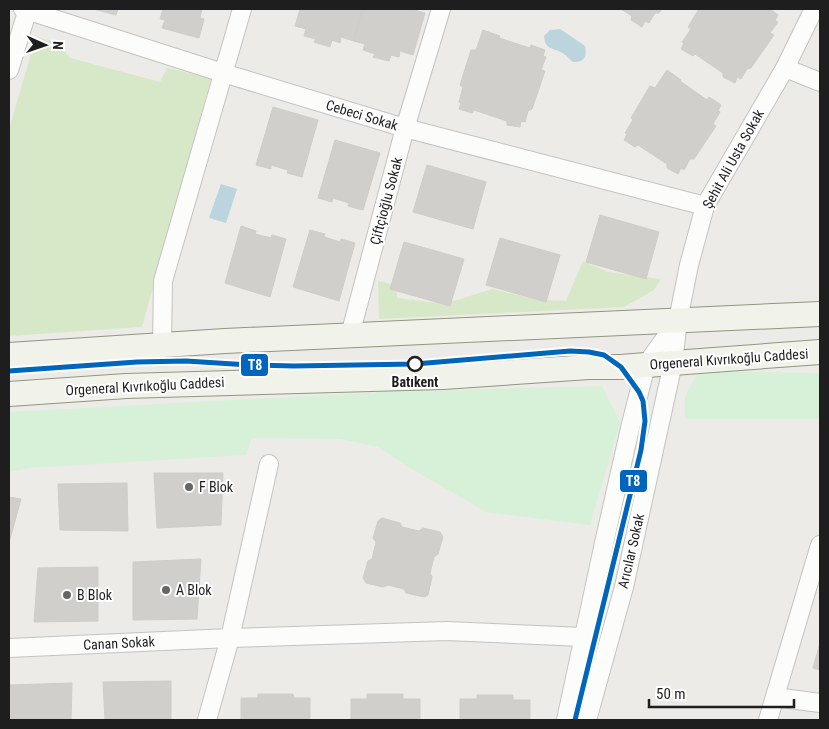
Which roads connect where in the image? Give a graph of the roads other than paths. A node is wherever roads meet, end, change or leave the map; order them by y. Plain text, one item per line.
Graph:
1 (26, 9) edge
2 (242, 9) edge
3 (441, 9) edge
4 (809, 11) edge
5 (785, 68) junction
6 (9, 70) edge
7 (222, 73) junction
8 (820, 82) edge
9 (405, 128) junction
10 (705, 206) junction
11 (820, 314) edge
12 (678, 320) junction
13 (350, 335) junction
14 (162, 346) junction
15 (820, 352) edge
16 (9, 355) edge
17 (674, 363) junction
18 (646, 365) junction
19 (9, 394) edge
20 (269, 464) dead end
21 (820, 545) edge
22 (583, 637) junction
23 (230, 638) junction
24 (9, 648) edge
25 (775, 697) junction
26 (820, 703) edge
27 (207, 720) edge
28 (566, 720) edge
29 (587, 720) edge
30 (768, 720) edge

1 - 6 street
1 - 7 street, Cebeci Sokak
2 - 7 street
3 - 9 street, Çiftçioğlu Sokak
4 - 5 street, Şehit Ali Usta Sokak
5 - 8 street
5 - 10 street, Şehit Ali Usta Sokak
7 - 9 street, Cebeci Sokak
7 - 14 street
9 - 10 street, Cebeci Sokak
9 - 13 street, Çiftçioğlu Sokak
10 - 12 street, Şehit Ali Usta Sokak
11 - 12 main road
12 - 13 main road
12 - 17 street, Arıcılar Sokak
12 - 18 street
13 - 14 main road
14 - 16 main road
15 - 17 main road, Orgeneral Kıvrıkoğlu Caddesi
17 - 18 main road, Orgeneral Kıvrıkoğlu Caddesi
17 - 29 street, Arıcılar Sokak
18 - 19 main road, Orgeneral Kıvrıkoğlu Caddesi
18 - 22 street
20 - 23 street
21 - 25 street
22 - 23 street, Canan Sokak
22 - 28 street
23 - 24 street, Canan Sokak
23 - 27 street
25 - 26 street
25 - 30 street

